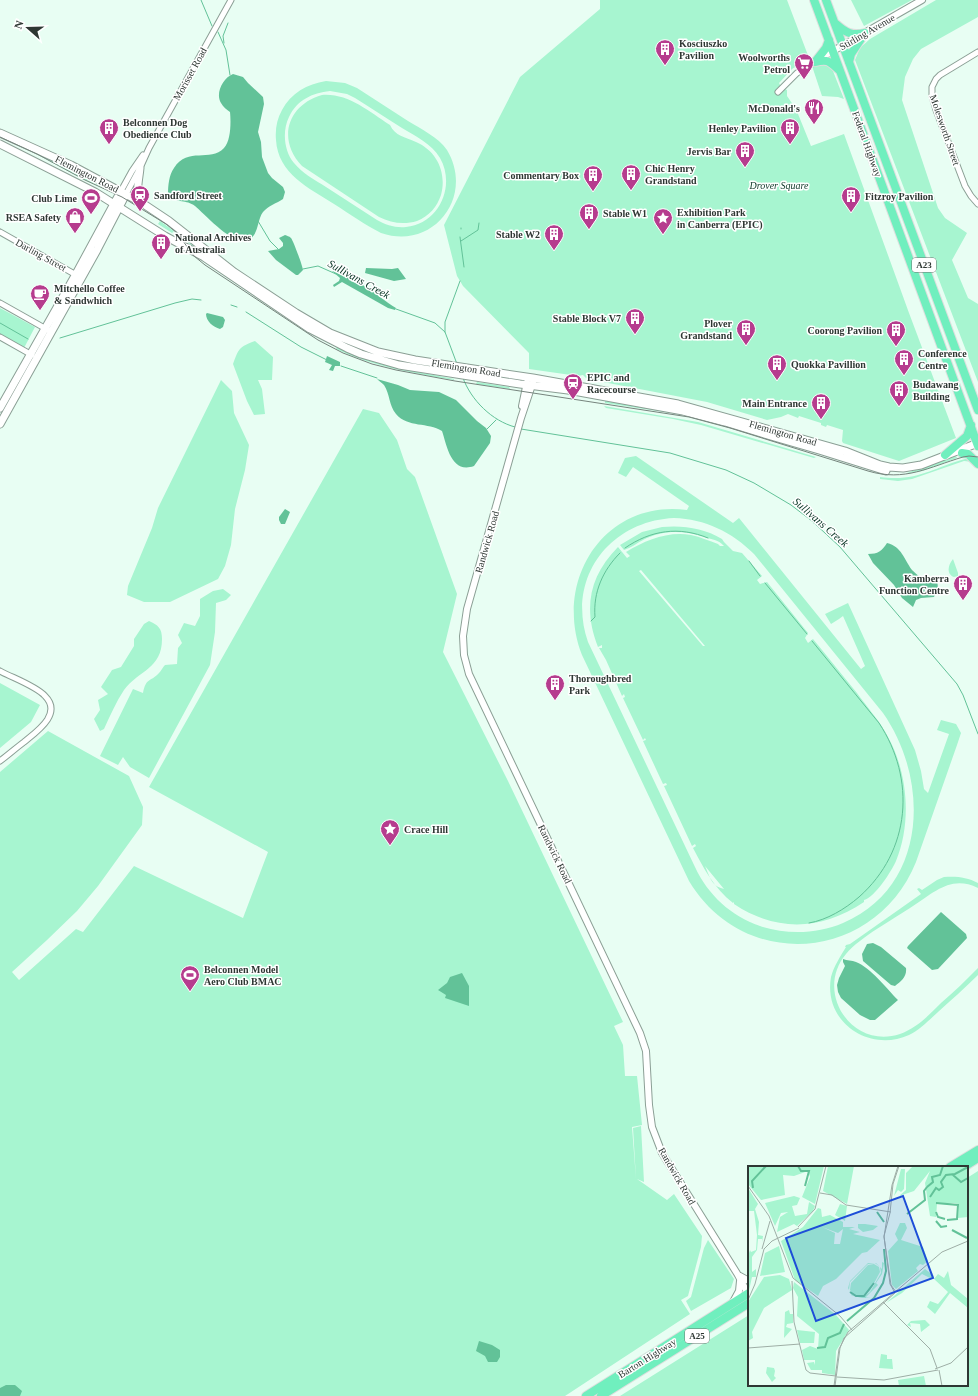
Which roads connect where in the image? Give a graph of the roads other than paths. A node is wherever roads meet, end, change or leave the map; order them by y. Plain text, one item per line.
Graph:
1 (231, 0) edge
2 (814, 0) edge
3 (826, 0) edge
4 (922, 0) edge
5 (834, 22) junction
6 (865, 33) junction
7 (829, 40) junction
8 (843, 46) junction
9 (833, 52) junction
10 (978, 52) edge
11 (815, 62) junction
12 (849, 62) junction
13 (840, 70) junction
14 (778, 92) dead end
15 (0, 133) edge
16 (0, 144) edge
17 (148, 148) junction
18 (140, 168) junction
19 (124, 193) junction
20 (142, 202) junction
21 (978, 204) edge
22 (117, 206) junction
23 (0, 232) edge
24 (78, 276) junction
25 (0, 303) edge
26 (48, 330) junction
27 (0, 338) edge
28 (34, 356) junction
29 (530, 382) junction
30 (637, 400) junction
31 (978, 410) edge
32 (2, 411) edge
33 (0, 424) edge
34 (971, 425) junction
35 (978, 445) edge
36 (962, 453) junction
37 (945, 455) junction
38 (978, 464) edge
39 (0, 671) edge
40 (0, 761) edge
41 (978, 1150) edge
42 (978, 1158) edge
43 (952, 1166) edge
44 (966, 1166) edge
45 (738, 1275) junction
46 (748, 1280) edge
47 (748, 1291) edge
48 (748, 1294) edge
49 (748, 1303) edge
50 (729, 1306) junction
51 (586, 1396) edge
52 (601, 1396) edge

1 - 17 street, Morisset Road
2 - 7 highway, Federal Highway / A23
3 - 5 highway, Federal Highway / A23
4 - 6 street, Stirling Avenue
5 - 6 highway
5 - 8 highway, Federal Highway / A23
6 - 8 street, Stirling Avenue
6 - 12 highway
7 - 9 highway, Federal Highway / A23
7 - 11 highway
8 - 9 street, Stirling Avenue
8 - 12 highway, Federal Highway / A23
9 - 11 street
9 - 13 highway, Federal Highway / A23
10 - 21 street, Molesworth Street
11 - 13 highway
11 - 14 street
12 - 31 highway, Federal Highway / A23
13 - 34 highway, Federal Highway / A23
15 - 19 main road, Flemington Road
16 - 22 main road, Flemington Road
17 - 18 street, Morisset Road
17 - 19 street, Morisset Road
18 - 19 street, Morisset Road
18 - 20 main road
19 - 20 main road, Flemington Road
19 - 22 main road
20 - 29 main road, Flemington Road
22 - 24 main road
22 - 29 main road, Flemington Road
23 - 24 street, Darling Street
24 - 26 main road
25 - 26 street
26 - 28 main road
27 - 28 street
28 - 32 main road
29 - 30 main road, Flemington Road
29 - 45 street, Randwick Road
30 - 36 main road, Flemington Road
30 - 37 main road, Flemington Road
32 - 33 main road
34 - 35 highway, Federal Highway / A23
34 - 37 highway
35 - 36 main road, Flemington Road
35 - 37 main road, Flemington Road
36 - 38 highway
39 - 40 street
41 - 43 highway
42 - 44 highway
45 - 46 street
45 - 47 street, Randwick Road
45 - 50 street
48 - 50 highway, Barton Highway / A25
49 - 52 highway, Barton Highway / A25
50 - 51 highway, Barton Highway / A25

